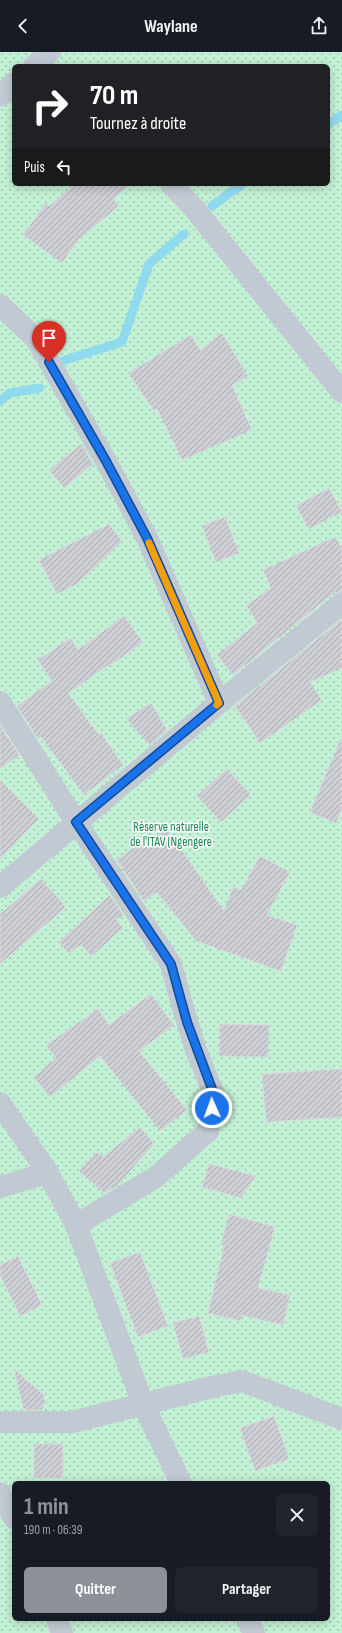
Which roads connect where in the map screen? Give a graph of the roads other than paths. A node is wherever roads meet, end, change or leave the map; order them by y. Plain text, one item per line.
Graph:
1 (12, 86) edge
2 (0, 96) edge
3 (173, 186) edge
4 (0, 305) edge
5 (342, 392) edge
6 (342, 603) edge
7 (0, 702) edge
8 (219, 703) junction
9 (76, 822) junction
10 (0, 887) edge
11 (0, 1103) edge
12 (48, 1173) junction
13 (0, 1187) edge
14 (76, 1225) junction
15 (143, 1404) junction
16 (342, 1419) edge
17 (0, 1422) edge
18 (180, 1481) edge
19 (0, 1493) edge
20 (12, 1514) edge
21 (58, 1621) edge
22 (248, 1621) edge
23 (62, 1633) edge
24 (254, 1633) edge

1 - 2 street
3 - 5 street
4 - 8 street
6 - 8 street
7 - 9 street
8 - 9 street
9 - 10 street
9 - 14 street
11 - 12 street
12 - 13 street
12 - 14 street
14 - 15 street
15 - 16 street
15 - 17 street
15 - 18 street
19 - 20 street
21 - 23 street
22 - 24 street

